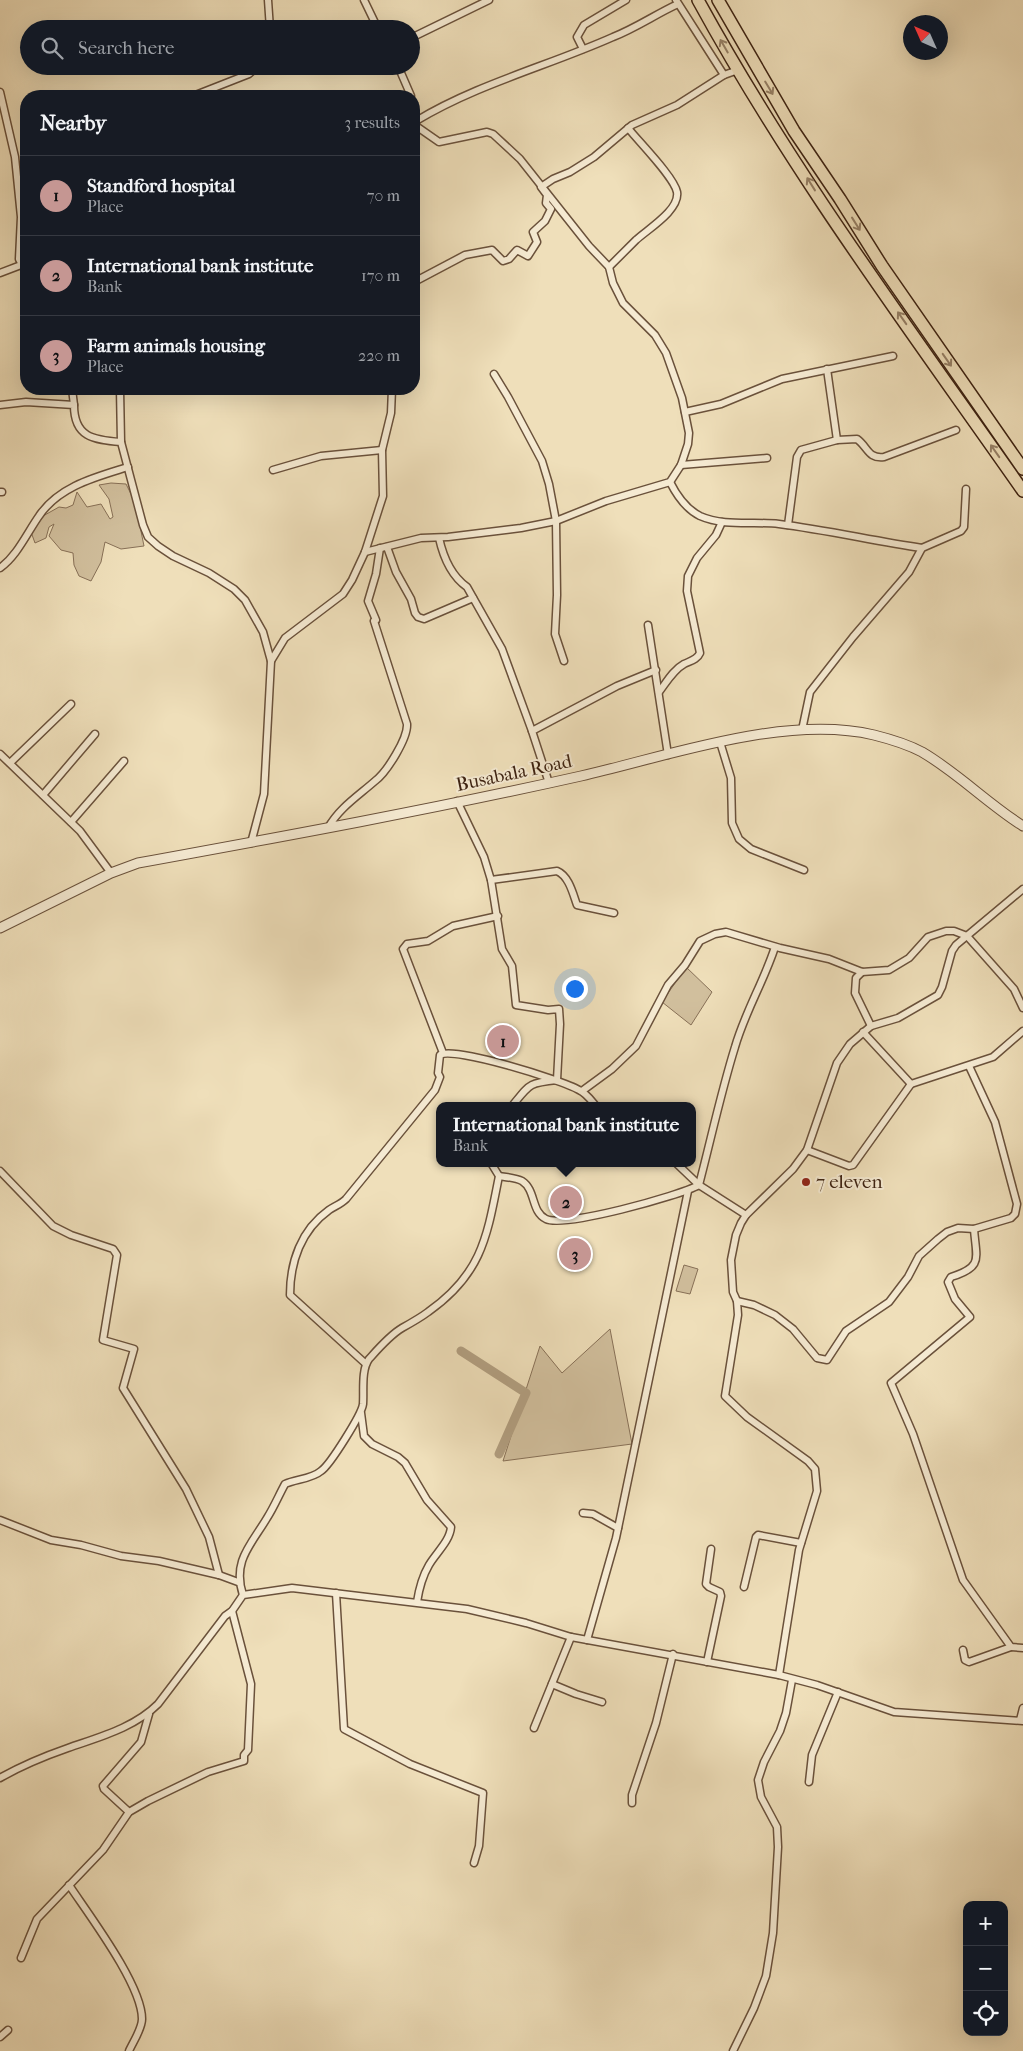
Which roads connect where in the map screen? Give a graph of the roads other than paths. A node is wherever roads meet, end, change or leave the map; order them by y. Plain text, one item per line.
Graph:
1 (268, 0) edge
2 (364, 0) edge
3 (489, 0) edge
4 (626, 0) edge
5 (698, 0) edge
6 (718, 0) edge
7 (677, 2) edge
8 (269, 20) edge
9 (374, 20) edge
10 (420, 34) edge
11 (583, 49) junction
12 (738, 70) junction
13 (246, 75) edge
14 (402, 75) edge
15 (724, 75) junction
16 (209, 90) edge
17 (408, 90) edge
18 (0, 92) edge
19 (420, 123) edge
20 (628, 128) junction
21 (420, 129) edge
22 (542, 187) junction
23 (20, 207) edge
24 (20, 238) edge
25 (20, 260) edge
26 (20, 265) edge
27 (609, 267) junction
28 (0, 273) edge
29 (420, 279) edge
30 (893, 356) dead end
31 (827, 369) junction
32 (494, 374) dead end
33 (73, 395) edge
34 (120, 395) edge
35 (392, 395) edge
36 (74, 404) junction
37 (0, 405) edge
38 (686, 412) junction
39 (956, 430) dead end
40 (837, 440) junction
41 (120, 442) junction
42 (382, 450) junction
43 (767, 458) dead end
44 (681, 465) junction
45 (128, 467) junction
46 (1023, 469) edge
47 (273, 470) dead end
48 (670, 482) junction
49 (966, 489) dead end
50 (1023, 491) edge
51 (556, 521) junction
52 (722, 522) junction
53 (788, 525) junction
54 (439, 538) junction
55 (383, 548) junction
56 (922, 548) junction
57 (364, 552) junction
58 (0, 568) edge
59 (473, 598) junction
60 (648, 626) dead end
61 (270, 661) junction
62 (564, 661) dead end
63 (656, 670) junction
64 (659, 692) junction
65 (71, 704) dead end
66 (802, 730) junction
67 (532, 731) junction
68 (95, 734) dead end
69 (720, 742) junction
70 (0, 754) edge
71 (668, 755) junction
72 (124, 761) dead end
73 (10, 763) junction
74 (549, 782) junction
75 (43, 795) junction
76 (457, 801) junction
77 (71, 822) junction
78 (1023, 826) edge
79 (328, 828) junction
80 (251, 843) junction
81 (804, 870) dead end
82 (111, 873) junction
83 (491, 880) junction
84 (1023, 889) edge
85 (614, 913) dead end
86 (498, 916) junction
87 (0, 928) edge
88 (967, 936) junction
89 (775, 947) junction
90 (862, 972) junction
91 (1023, 1008) edge
92 (870, 1026) junction
93 (1023, 1031) edge
94 (864, 1032) junction
95 (442, 1053) junction
96 (969, 1066) junction
97 (557, 1080) junction
98 (911, 1084) junction
99 (582, 1092) junction
100 (515, 1102) edge
101 (592, 1102) edge
102 (807, 1150) junction
103 (493, 1167) edge
104 (680, 1167) edge
105 (0, 1171) edge
106 (499, 1176) junction
107 (699, 1185) junction
108 (688, 1191) junction
109 (746, 1215) junction
110 (974, 1229) junction
111 (737, 1301) junction
112 (366, 1364) junction
113 (360, 1412) junction
114 (583, 1513) dead end
115 (0, 1520) edge
116 (618, 1528) junction
117 (801, 1543) junction
118 (711, 1549) dead end
119 (219, 1575) junction
120 (238, 1582) junction
121 (744, 1587) dead end
122 (336, 1593) junction
123 (243, 1596) junction
124 (417, 1602) junction
125 (232, 1611) junction
126 (571, 1637) junction
127 (587, 1640) junction
128 (1011, 1647) junction
129 (1023, 1648) edge
130 (962, 1650) dead end
131 (673, 1654) junction
132 (707, 1662) junction
133 (778, 1675) junction
134 (792, 1680) junction
135 (552, 1684) junction
136 (838, 1692) junction
137 (602, 1702) dead end
138 (1023, 1708) edge
139 (149, 1714) junction
140 (1021, 1721) edge
141 (534, 1728) dead end
142 (0, 1778) edge
143 (809, 1782) dead end
144 (632, 1803) dead end
145 (129, 1812) junction
146 (474, 1863) dead end
147 (69, 1885) junction
148 (21, 1958) dead end
149 (8, 2030) dead end
150 (0, 2037) edge
151 (129, 2051) edge
152 (734, 2051) edge

1 - 8 street
2 - 9 street
3 - 10 street
4 - 11 street
12 -> 5 highway
6 -> 46 highway
7 - 11 street
7 - 15 street
11 - 19 street
12 - 15 street
50 -> 12 highway
13 - 16 street
14 - 17 street
15 - 20 street
18 - 23 street
20 - 22 street
20 - 27 street
21 - 22 street
22 - 27 street
22 - 29 street
24 - 25 street
26 - 28 street
27 - 38 street
30 - 31 street
31 - 38 street
31 - 40 street
32 - 51 street
33 - 36 street
34 - 41 street
35 - 42 street
36 - 37 street
36 - 41 street
38 - 44 street
39 - 40 street
40 - 53 street
41 - 45 street
42 - 47 street
42 - 57 street
43 - 44 street
44 - 48 street
45 - 58 street
45 - 61 street
48 - 51 street
48 - 52 street
49 - 56 street
51 - 54 street
51 - 62 street
52 - 53 street
52 - 64 street
53 - 56 street
54 - 55 street
54 - 59 street
55 - 57 street
55 - 59 street
55 - 79 street
56 - 66 street
57 - 61 street
59 - 67 street
60 - 63 street
61 - 80 street
63 - 64 street
63 - 67 street
64 - 71 street
65 - 73 street
66 - 69 street, Busabala Road
66 - 78 street, Busabala Road
67 - 74 street
68 - 75 street
69 - 71 street, Busabala Road
69 - 81 street
70 - 73 street
71 - 74 street, Busabala Road
72 - 77 street
73 - 75 street
74 - 76 street, Busabala Road
75 - 77 street
76 - 79 street, Busabala Road
76 - 83 street
77 - 82 street
79 - 80 street, Busabala Road
80 - 82 street, Busabala Road
82 - 87 street, Busabala Road
83 - 85 street
83 - 86 street
84 - 88 street
86 - 95 street
86 - 97 street
88 - 90 street
88 - 91 street
88 - 92 street
89 - 90 street
89 - 99 street
89 - 107 street
90 - 92 street
92 - 94 street
93 - 96 street
94 - 98 street
94 - 102 street
95 - 97 street
95 - 112 street
96 - 98 street
96 - 110 street
97 - 99 street
97 - 100 street
98 - 102 street
99 - 101 street
102 - 109 street
103 - 106 street
104 - 107 street
105 - 119 street
106 - 108 street
106 - 112 street
107 - 108 street
107 - 109 street
108 - 116 street
109 - 111 street
110 - 111 street
110 - 128 street
111 - 117 street
112 - 113 street
113 - 120 street
113 - 124 street
114 - 116 street
115 - 119 street
116 - 127 street
117 - 121 street
117 - 133 street
118 - 132 street
119 - 120 street
120 - 123 street
122 - 123 street
122 - 124 street
122 - 146 street
123 - 125 street
124 - 126 street
125 - 139 street
125 - 145 street
126 - 127 street
126 - 135 street
127 - 131 street
128 - 129 street
128 - 130 street
131 - 132 street
131 - 144 street
132 - 133 street
133 - 134 street
134 - 136 street
134 - 152 street
135 - 137 street
135 - 141 street
136 - 140 street
136 - 143 street
138 - 140 street
139 - 142 street
139 - 145 street
145 - 147 street
147 - 148 street
147 - 151 street
149 - 150 street

